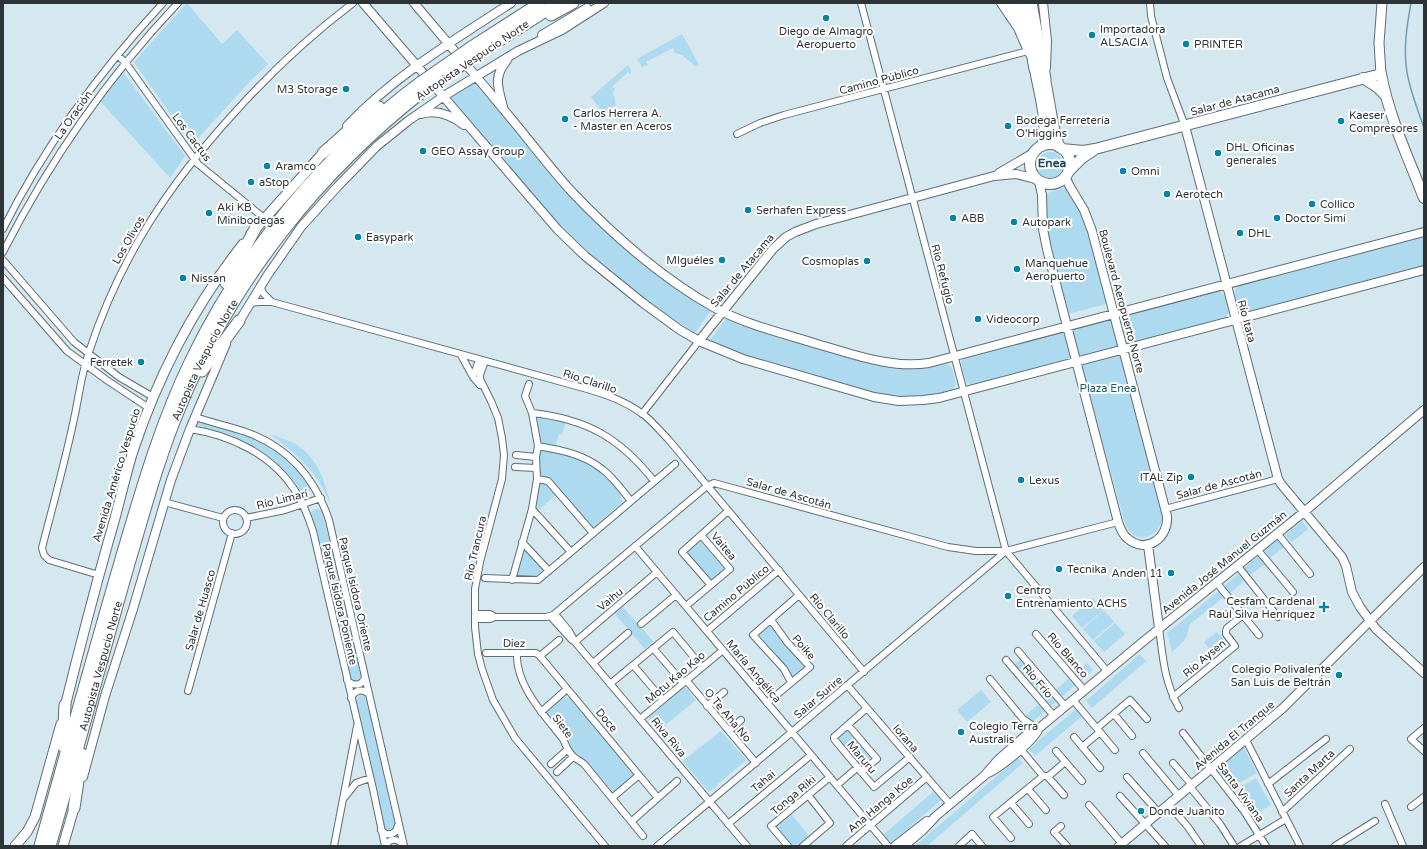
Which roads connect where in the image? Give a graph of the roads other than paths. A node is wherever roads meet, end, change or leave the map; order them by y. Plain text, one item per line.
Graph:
1 (163, 3) edge
2 (178, 3) edge
3 (353, 3) edge
4 (363, 3) edge
5 (414, 3) edge
6 (511, 3) edge
7 (540, 3) edge
8 (558, 3) edge
9 (573, 3) edge
10 (596, 3) edge
11 (604, 3) edge
12 (861, 3) edge
13 (1001, 3) edge
14 (1011, 3) edge
15 (1023, 3) edge
16 (1043, 3) edge
17 (1150, 3) edge
18 (1382, 3) edge
19 (1033, 6) edge
20 (502, 39) junction
21 (448, 44) junction
22 (1029, 48) junction
23 (518, 51) junction
24 (473, 52) junction
25 (118, 56) junction
26 (509, 56) junction
27 (125, 62) junction
28 (417, 66) junction
29 (1035, 69) joint
30 (1381, 74) junction
31 (476, 77) junction
32 (1364, 78) junction
33 (1045, 79) junction
34 (421, 86) junction
35 (884, 89) junction
36 (1385, 95) junction
37 (444, 96) junction
38 (504, 110) junction
39 (416, 116) junction
40 (1184, 126) junction
41 (474, 132) junction
42 (737, 134) dead end
43 (1061, 148) junction
44 (1038, 149) junction
45 (1095, 149) junction
46 (323, 153) junction
47 (194, 159) junction
48 (1067, 174) junction
49 (994, 176) junction
50 (1037, 180) junction
51 (912, 198) junction
52 (1424, 198) edge
53 (264, 218) junction
54 (3, 229) edge
55 (255, 229) junction
56 (1424, 232) edge
57 (3, 252) edge
58 (3, 260) edge
59 (1424, 270) edge
60 (3, 278) edge
61 (1226, 285) junction
62 (260, 286) junction
63 (272, 302) junction
64 (250, 303) junction
65 (722, 311) junction
66 (1114, 315) junction
67 (1236, 320) junction
68 (239, 321) junction
69 (1067, 327) junction
70 (206, 332) junction
71 (699, 341) junction
72 (1123, 349) junction
73 (88, 354) junction
74 (461, 355) junction
75 (955, 357) junction
76 (482, 360) junction
77 (1076, 362) junction
78 (85, 365) junction
79 (473, 377) junction
80 (529, 384) dead end
81 (483, 388) junction
82 (964, 392) junction
83 (153, 397) junction
84 (181, 405) junction
85 (149, 408) junction
86 (1424, 410) edge
87 (532, 414) junction
88 (642, 414) junction
89 (196, 417) junction
90 (190, 429) junction
91 (538, 446) junction
92 (504, 454) junction
93 (536, 457) junction
94 (674, 464) dead end
95 (504, 466) junction
96 (536, 468) junction
97 (537, 479) junction
98 (1278, 479) junction
99 (654, 481) junction
100 (707, 486) junction
101 (321, 498) junction
102 (631, 500) junction
103 (164, 502) junction
104 (303, 505) junction
105 (532, 509) junction
106 (1165, 509) junction
107 (728, 511) junction
108 (1304, 512) junction
109 (223, 518) junction
110 (246, 518) junction
111 (1118, 522) junction
112 (232, 533) junction
113 (593, 533) junction
114 (1277, 533) junction
115 (701, 535) junction
116 (522, 542) junction
117 (1148, 545) junction
118 (635, 546) junction
119 (1257, 549) junction
120 (991, 551) junction
121 (1006, 551) junction
122 (571, 552) junction
123 (992, 562) junction
124 (1237, 565) junction
125 (779, 570) junction
126 (1423, 570) edge
127 (549, 571) junction
128 (657, 572) junction
129 (1310, 574) dead end
130 (99, 575) junction
131 (485, 578) dead end
132 (512, 580) junction
133 (1216, 582) junction
134 (711, 585) junction
135 (1293, 592) dead end
136 (676, 595) junction
137 (799, 595) junction
138 (686, 606) junction
139 (553, 615) junction
140 (1243, 615) junction
141 (475, 616) junction
142 (1278, 617) dead end
143 (771, 620) junction
144 (1370, 620) junction
145 (641, 624) dead end
146 (1159, 628) junction
147 (707, 631) junction
148 (628, 633) dead end
149 (1036, 634) dead end
150 (1260, 635) dead end
151 (559, 640) dead end
152 (575, 642) junction
153 (653, 648) junction
154 (723, 650) junction
155 (1018, 651) dead end
156 (486, 653) dead end
157 (517, 653) junction
158 (540, 656) junction
159 (1006, 660) dead end
160 (593, 663) junction
161 (633, 665) junction
162 (702, 667) junction
163 (1107, 671) junction
164 (864, 672) junction
165 (1424, 673) edge
166 (365, 677) junction
167 (347, 679) junction
168 (990, 679) dead end
169 (684, 682) junction
170 (791, 682) junction
171 (610, 684) junction
172 (848, 685) junction
173 (567, 689) junction
174 (1084, 690) junction
175 (188, 691) dead end
176 (724, 692) dead end
177 (369, 694) junction
178 (1173, 696) junction
179 (351, 698) junction
180 (663, 700) junction
181 (1073, 700) junction
182 (767, 703) junction
183 (65, 705) junction
184 (707, 706) junction
185 (1065, 706) junction
186 (867, 708) junction
187 (1179, 708) dead end
188 (541, 712) junction
189 (1114, 714) junction
190 (1054, 716) junction
191 (640, 719) junction
192 (1146, 719) dead end
193 (86, 720) junction
194 (741, 720) dead end
195 (358, 725) junction
196 (848, 725) junction
197 (1424, 728) edge
198 (1038, 729) junction
199 (1098, 730) junction
200 (729, 731) junction
201 (792, 732) junction
202 (1183, 733) dead end
203 (1132, 736) dead end
204 (1074, 737) dead end
205 (1326, 739) dead end
206 (1246, 740) junction
207 (1018, 746) junction
208 (1082, 747) junction
209 (1350, 749) dead end
210 (567, 750) junction
211 (1115, 750) dead end
212 (1056, 751) dead end
213 (1424, 751) edge
214 (1143, 753) dead end
215 (811, 755) junction
216 (573, 757) junction
217 (910, 757) junction
218 (1065, 762) junction
219 (756, 763) junction
220 (1173, 763) dead end
221 (62, 768) junction
222 (1100, 768) dead end
223 (1212, 768) junction
224 (859, 770) junction
225 (543, 771) junction
226 (639, 775) junction
227 (1045, 776) junction
228 (830, 777) junction
229 (927, 777) junction
230 (1127, 777) dead end
231 (370, 778) junction
232 (549, 779) junction
233 (678, 781) dead end
234 (1082, 781) dead end
235 (1268, 784) junction
236 (836, 785) junction
237 (1191, 786) junction
238 (1028, 789) junction
239 (808, 795) junction
240 (1064, 795) dead end
241 (1120, 796) dead end
242 (1179, 796) junction
243 (1424, 797) edge
244 (612, 798) junction
245 (658, 798) junction
246 (343, 800) junction
247 (710, 801) junction
248 (1011, 803) junction
249 (950, 804) junction
250 (1385, 804) dead end
251 (1089, 805) dead end
252 (1169, 805) junction
253 (1411, 807) dead end
254 (74, 808) junction
255 (1046, 810) dead end
256 (1282, 812) junction
257 (1159, 813) junction
258 (936, 816) junction
259 (1286, 819) junction
260 (632, 821) junction
261 (1375, 821) dead end
262 (399, 824) junction
263 (728, 824) junction
264 (1029, 824) dead end
265 (1146, 824) junction
266 (871, 825) junction
267 (1061, 826) dead end
268 (381, 830) junction
269 (1260, 835) junction
270 (643, 836) dead end
271 (1011, 838) dead end
272 (1122, 845) edge
273 (15, 846) edge
274 (40, 846) edge
275 (50, 846) edge
276 (63, 846) edge
277 (334, 846) edge
278 (386, 846) edge
279 (404, 846) edge
280 (605, 846) edge
281 (657, 846) edge
282 (747, 846) edge
283 (788, 846) edge
284 (803, 846) edge
285 (846, 846) edge
286 (888, 846) edge
287 (895, 846) edge
288 (904, 846) edge
289 (958, 846) edge
290 (982, 846) edge
291 (1067, 846) edge
292 (1165, 846) edge
293 (1201, 846) edge
294 (1234, 846) edge
295 (1241, 846) edge
296 (1266, 846) edge
297 (1300, 846) edge
298 (1335, 846) edge
299 (1403, 846) edge

1 - 25 street, La Oración
2 - 27 street, La Oración
3 - 47 street, Los Olivos
4 - 28 street
5 - 21 street
6 - 21 street, Avenida Américo Vespucio
7 - 24 highway, Autopista Vespucio Norte
8 - 20 highway, Autopista Vespucio Norte
9 - 20 highway
10 - 23 street
11 - 23 street
12 - 35 street, Río Refugio
13 - 22 street
14 - 22 highway
15 - 22 highway
16 - 33 street
17 - 40 street, Río Itata
18 - 30 main road
19 - 33 highway
20 - 24 highway, Autopista Vespucio Norte
21 - 28 street, Avenida Américo Vespucio
21 - 31 street
22 - 29 highway
22 - 35 street, Camino Público
23 - 26 street
24 - 34 highway, Autopista Vespucio Norte, bridge
25 - 27 street, Los Cactus
25 - 54 street, La Oración
26 - 31 street
26 - 38 street
27 - 47 street, Los Cactus
27 - 57 street, La Oración
28 - 37 street
28 - 46 street, Avenida Américo Vespucio
29 - 44 main road
30 - 32 main road, Salar de Atacama
30 - 36 main road
31 - 37 street
31 - 38 street
32 - 36 main road
32 - 40 main road, Salar de Atacama
33 - 43 main road
34 - 46 highway
34 - 70 highway, Autopista Vespucio Norte
34 - 84 highway, Autopista Vespucio Norte
35 - 42 street, Camino Público
35 - 51 street, Río Refugio
36 - 52 main road
37 - 39 street
37 - 41 street
38 - 65 street
39 - 41 street
39 - 62 street
40 - 45 main road, Salar de Atacama
40 - 61 street, Río Itata
41 - 71 street
43 - 44 main road
43 - 45 main road, Salar de Atacama
43 - 48 main road
44 - 49 street, Salar de Atacama
44 - 50 main road
45 - 48 main road, Salar de Atacama
46 - 53 main road, Avenida Américo Vespucio
47 - 53 street, Los Cactus
47 - 73 street, Los Olivos
48 - 50 main road
48 - 66 street, Boulevard Aeropuerto Norte
49 - 50 street, Salar de Atacama
49 - 51 street, Salar de Atacama
50 - 69 street
51 - 65 street, Salar de Atacama
51 - 75 street, Río Refugio
53 - 55 main road, Avenida Américo Vespucio
55 - 70 highway
55 - 83 main road, Avenida Américo Vespucio
56 - 61 street
58 - 73 street
59 - 67 street
60 - 78 street
61 - 66 street
61 - 67 street, Río Itata
62 - 63 street
62 - 64 street
63 - 64 street, Río Clarillo
63 - 74 street, Río Clarillo
64 - 68 street
65 - 71 street, Salar de Atacama
65 - 75 street
66 - 69 street
66 - 72 street, Boulevard Aeropuerto Norte
67 - 72 street
67 - 98 street, Río Itata
68 - 84 highway
68 - 89 street
69 - 75 street
69 - 77 street
70 - 221 highway, Autopista Vespucio Norte
71 - 82 street
71 - 88 street, Salar de Atacama
72 - 77 street
72 - 106 street, Boulevard Aeropuerto Norte
73 - 78 street, Los Olivos
73 - 83 street
74 - 76 street, Río Clarillo
74 - 79 street, Río Trancura
75 - 82 street, Río Refugio
76 - 79 street
76 - 81 street, Río Trancura
76 - 88 street, Río Clarillo
77 - 82 street
77 - 111 street
78 - 85 street
78 - 130 street, Los Olivos
79 - 81 street, Río Trancura
80 - 87 street
81 - 92 street, Río Trancura
82 - 121 street, Río Refugio
83 - 85 main road, Avenida Américo Vespucio
84 - 193 highway, Autopista Vespucio Norte
85 - 130 main road, Avenida Américo Vespucio
86 - 108 street, Avenida José Manuel Guzmán
87 - 91 street
87 - 99 street
88 - 100 street, Río Clarillo
89 - 90 street
89 - 101 street, Parque Isidora Oriente
90 - 103 street
90 - 104 street, Parque Isidora Poniente
91 - 93 street
91 - 102 street
92 - 93 street
92 - 95 street, Río Trancura
93 - 96 street
94 - 99 street
95 - 96 street
95 - 141 street, Río Trancura
96 - 97 street
97 - 105 street
97 - 113 street
98 - 106 street, Salar de Ascotán
98 - 108 street, Río Itata
99 - 102 street
100 - 107 street, Río Clarillo
100 - 118 street
100 - 120 street, Salar de Ascotán
101 - 104 street, Río Limarí
101 - 166 street, Parque Isidora Oriente
102 - 113 street
103 - 109 street
103 - 254 street
104 - 110 street, Río Limarí
104 - 167 street, Parque Isidora Poniente
105 - 116 street
105 - 122 street
106 - 117 street, Boulevard Aeropuerto Norte
107 - 115 street, Vaitea
107 - 125 street, Río Clarillo
108 - 114 street, Avenida José Manuel Guzmán
108 - 144 street, Río Itata
109 - 110 street
109 - 112 street
110 - 112 street
111 - 117 street
111 - 121 street, Salar de Ascotán
112 - 175 street, Salar de Huasco
113 - 122 street
114 - 119 street, Avenida José Manuel Guzmán
114 - 129 street
115 - 134 street, Vaitea
115 - 134 street, Vaitea
116 - 127 street
116 - 132 street
117 - 146 street
118 - 128 street, María Angélica
118 - 139 street
119 - 124 street, Avenida José Manuel Guzmán
119 - 135 street
120 - 121 street, Salar de Ascotán
120 - 123 street
121 - 123 street, Salar Surire
121 - 163 street
122 - 127 street
123 - 164 street, Salar Surire
124 - 133 street, Avenida José Manuel Guzmán
124 - 142 street
125 - 137 street, Río Clarillo
125 - 147 street, Camino Público
126 - 144 street, Avenida El Tranque
127 - 132 street
128 - 136 street, María Angélica
128 - 152 street, Vaihu
130 - 183 main road, Avenida Américo Vespucio
131 - 132 street
133 - 140 street
133 - 146 street, Avenida José Manuel Guzmán
134 - 138 street, Vaitea
136 - 138 street, María Angélica
136 - 145 street
137 - 143 street
137 - 164 street, Río Clarillo
138 - 147 street, María Angélica
139 - 141 street
139 - 152 street, Riva Riva
140 - 150 street
140 - 178 street, Río Aysen
141 - 225 street, Río Trancura
143 - 170 street
143 - 170 street, Poike
144 - 165 street, Río Itata
144 - 206 street, Avenida El Tranque
146 - 163 street, Avenida José Manuel Guzmán
146 - 178 street
147 - 154 street, María Angélica
148 - 160 street
149 - 174 street, Río Blanco
151 - 158 street
152 - 160 street, Riva Riva
153 - 161 street
153 - 162 street
153 - 169 street, O Te Aha No
154 - 162 street, Motu Kao Kao
154 - 182 street, María Angélica
155 - 185 street
156 - 157 street, Diez
157 - 158 street, Diez
157 - 188 street, Siete
158 - 173 street, Doce
159 - 190 street, Río Frío
160 - 171 street, Riva Riva
161 - 171 street
161 - 180 street
162 - 169 street, Motu Kao Kao
163 - 174 street, Avenida José Manuel Guzmán
164 - 172 street, Salar Surire
166 - 167 street
166 - 177 street, Parque Isidora Oriente
167 - 179 street, Parque Isidora Poniente
168 - 198 street
169 - 180 street, Motu Kao Kao
169 - 184 street, O Te Aha No
170 - 182 street, Poike
171 - 191 street, Riva Riva
172 - 186 street, Iorana
172 - 201 street, Salar Surire
173 - 188 street
173 - 226 street, Doce
174 - 181 street, Avenida José Manuel Guzmán
176 - 184 street
177 - 179 street
177 - 262 street, Parque Isidora Oriente
178 - 187 street
179 - 195 street, Parque Isidora Poniente
180 - 191 street, Motu Kao Kao
181 - 185 street, Avenida José Manuel Guzmán
181 - 199 street
182 - 201 street, María Angélica
183 - 221 highway
183 - 273 main road, Avenida Américo Vespucio
184 - 200 street, O Te Aha No
185 - 190 street, Avenida José Manuel Guzmán
186 - 196 street, Maruru
186 - 217 street, Iorana
188 - 210 street, Siete
189 - 192 street
189 - 199 street
189 - 203 street
190 - 198 street, Avenida José Manuel Guzmán
191 - 247 street, Riva Riva
193 - 254 highway
193 - 275 highway, Autopista Vespucio Norte
194 - 200 street
195 - 231 street, Parque Isidora Poniente
195 - 246 street
196 - 224 street, Maruru
196 - 224 street
197 - 213 street
198 - 207 street, Avenida José Manuel Guzmán
199 - 208 street
199 - 211 street
200 - 219 street, O Te Aha No
201 - 215 street, María Angélica
201 - 219 street, Salar Surire
202 - 223 street, Santa Viviana
204 - 208 street
205 - 235 street, Santa Marta
206 - 223 street, Avenida El Tranque
206 - 235 street, Santa Marta
207 - 227 street
207 - 249 street, Avenida José Manuel Guzmán
208 - 222 street
209 - 256 street, Santa Marta
210 - 216 street, Siete
210 - 225 street
212 - 218 street
214 - 242 street
215 - 228 street, María Angélica
215 - 263 street, Tahai
216 - 232 street
216 - 244 street, Siete
217 - 224 street, Maruru
217 - 229 street, Iorana
218 - 227 street
218 - 234 street
219 - 247 street, Salar Surire
220 - 237 street
221 - 274 highway, Autopista Vespucio Norte
223 - 237 street, Avenida El Tranque
223 - 269 street, Santa Viviana
224 - 236 street
225 - 232 street, Río Trancura
226 - 244 street
226 - 245 street, Doce
227 - 238 street
227 - 240 street
228 - 236 street, María Angélica
228 - 239 street, Tonga Riki
229 - 249 street, Iorana
229 - 266 street, Ana Hanga Koe
230 - 257 street
231 - 246 street
231 - 268 street, Parque Isidora Poniente
232 - 280 street, Río Trancura
233 - 245 street
235 - 256 street, Santa Marta
236 - 266 street, María Angélica
237 - 242 street, Avenida El Tranque
237 - 294 street
238 - 248 street
238 - 255 street
239 - 283 street, Tonga Riki
239 - 284 street
241 - 265 street
242 - 252 street, Avenida El Tranque
243 - 253 street
244 - 260 street, Siete
245 - 260 street
246 - 277 street
247 - 263 street, Riva Riva
247 - 281 street, Salar Surire
248 - 264 street
248 - 271 street
249 - 258 street, Avenida José Manuel Guzmán
250 - 299 street
251 - 272 street
252 - 257 street, Avenida El Tranque
252 - 293 street
254 - 276 main road
256 - 259 street, Santa Marta
257 - 265 street, Avenida El Tranque
258 - 287 street, Avenida José Manuel Guzmán
258 - 288 street, Avenida José Manuel Guzmán
259 - 269 street
259 - 297 street, Santa Marta
260 - 270 street, Siete
261 - 298 street
262 - 268 street
262 - 279 street, Parque Isidora Oriente
263 - 282 street, Riva Riva
265 - 272 street, Avenida El Tranque
265 - 292 street
266 - 285 street, Ana Hanga Koe
266 - 286 street, María Angélica
267 - 291 street
268 - 278 street, Parque Isidora Poniente
269 - 295 street
269 - 296 street, Santa Viviana
278 - 279 street
289 - 290 street

